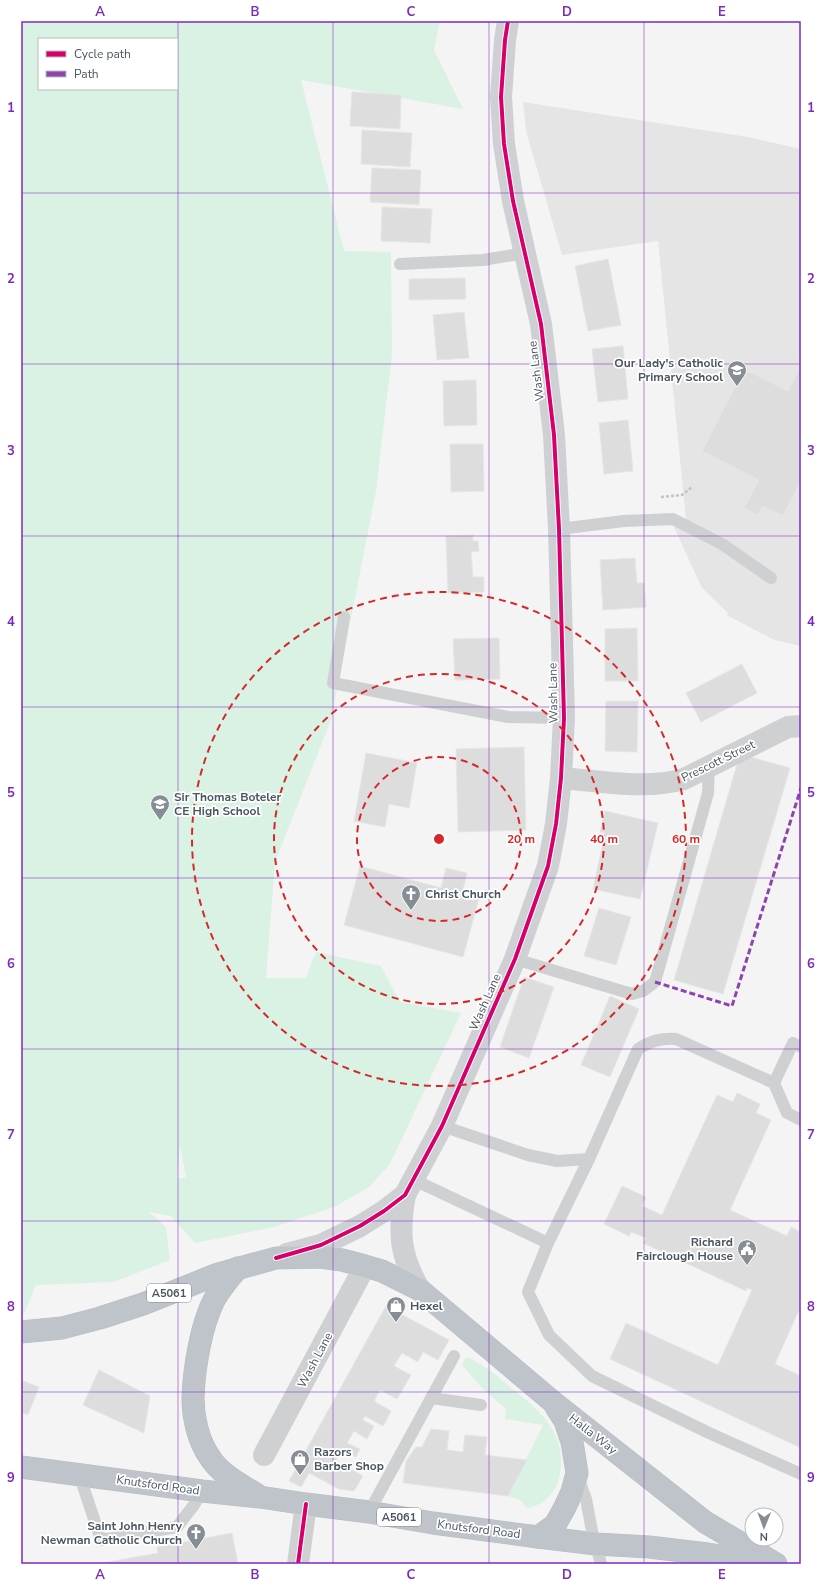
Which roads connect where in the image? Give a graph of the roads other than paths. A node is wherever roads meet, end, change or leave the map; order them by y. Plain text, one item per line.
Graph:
1 (508, 21) edge
2 (525, 253) junction
3 (400, 264) dead end
4 (559, 529) junction
5 (771, 578) dead end
6 (344, 617) dead end
7 (564, 718) junction
8 (801, 726) edge
9 (709, 766) junction
10 (561, 778) junction
11 (515, 959) junction
12 (801, 1047) edge
13 (774, 1083) junction
14 (801, 1120) edge
15 (442, 1126) junction
16 (589, 1159) junction
17 (410, 1187) junction
18 (548, 1243) junction
19 (276, 1258) junction
20 (365, 1266) junction
21 (238, 1268) junction
22 (420, 1290) junction
23 (21, 1332) edge
24 (454, 1356) dead end
25 (431, 1398) junction
26 (553, 1402) junction
27 (481, 1405) dead end
28 (264, 1454) dead end
29 (21, 1467) edge
30 (576, 1473) junction
31 (80, 1474) junction
32 (801, 1474) edge
33 (202, 1491) junction
34 (260, 1497) junction
35 (306, 1504) junction
36 (369, 1512) junction
37 (538, 1537) junction
38 (599, 1554) edge
39 (298, 1564) edge
40 (770, 1564) edge
41 (776, 1564) edge

1 - 2 street, Wash Lane
2 - 3 lane
2 - 4 street, Wash Lane
4 - 5 lane
4 - 7 street, Wash Lane
6 - 7 lane
7 - 10 street, Wash Lane
8 - 9 street, Prescott Street
9 - 10 street, Prescott Street
9 - 11 lane
10 - 11 street, Wash Lane
11 - 15 street, Wash Lane
12 - 13 lane
13 - 14 lane
13 - 16 lane
15 - 16 lane
15 - 17 street, Wash Lane
16 - 18 lane
17 - 18 lane
17 - 19 street, Wash Lane
17 - 22 street, Halla Way
18 - 32 lane
19 - 20 highway, A5061
19 - 21 highway, A5061
20 - 22 highway, Halla Way / A5061
20 - 28 street, Wash Lane
21 - 23 highway, A5061
21 - 34 highway, A5061
22 - 26 highway, Halla Way / A5061
24 - 25 lane
25 - 27 lane
25 - 36 lane
26 - 30 highway, A5061
26 - 41 highway, Halla Way / A5061
29 - 31 highway, Knutsford Road / A5061
30 - 37 highway, A5061
30 - 38 lane
31 - 33 highway, Knutsford Road / A5061
31 - 33 lane
33 - 34 highway, Knutsford Road / A5061
34 - 35 highway, Knutsford Road / A5061
35 - 36 highway, Knutsford Road / A5061
35 - 39 street
36 - 37 highway, Knutsford Road / A5061
37 - 38 highway, Knutsford Road / A5061
38 - 40 highway, Knutsford Road / A5061

